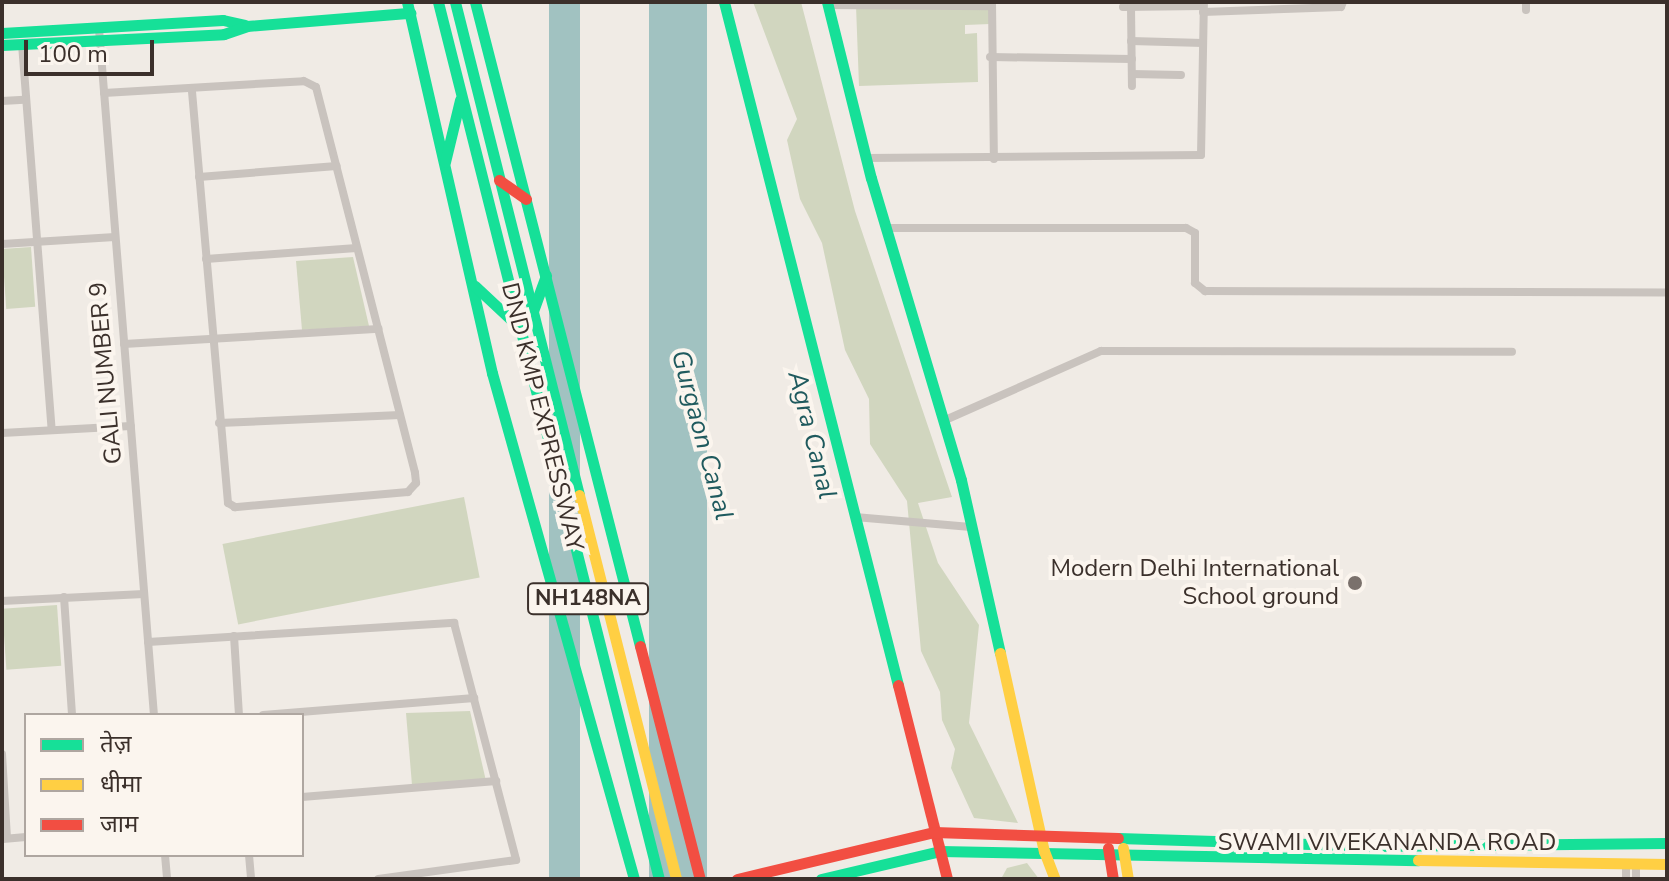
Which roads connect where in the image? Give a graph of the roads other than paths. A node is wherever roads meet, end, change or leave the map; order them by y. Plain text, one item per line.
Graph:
1 (438, 2) edge
2 (455, 2) edge
3 (475, 2) edge
4 (724, 2) edge
5 (1343, 2) edge
6 (827, 4) edge
7 (992, 4) edge
8 (1146, 4) edge
9 (1203, 7) edge
10 (408, 8) edge
11 (2, 33) edge
12 (99, 34) junction
13 (1131, 41) junction
14 (1203, 43) junction
15 (22, 44) junction
16 (2, 45) edge
17 (990, 57) junction
18 (1132, 59) junction
19 (1132, 74) junction
20 (1181, 75) dead end
21 (1132, 86) dead end
22 (192, 90) junction
23 (104, 93) junction
24 (461, 94) junction
25 (24, 100) junction
26 (2, 101) edge
27 (866, 158) junction
28 (994, 159) junction
29 (445, 162) junction
30 (337, 166) junction
31 (199, 177) junction
32 (499, 180) junction
33 (526, 199) junction
34 (886, 228) junction
35 (115, 237) junction
36 (36, 242) junction
37 (2, 244) edge
38 (357, 248) junction
39 (206, 259) junction
40 (546, 275) junction
41 (475, 286) junction
42 (1667, 293) edge
43 (533, 311) junction
44 (519, 328) junction
45 (379, 329) junction
46 (212, 339) junction
47 (124, 344) junction
48 (1512, 352) dead end
49 (400, 415) junction
50 (943, 421) junction
51 (219, 423) junction
52 (131, 426) junction
53 (52, 430) junction
54 (2, 433) edge
55 (855, 517) junction
56 (971, 527) junction
57 (144, 594) junction
58 (64, 597) junction
59 (2, 601) edge
60 (234, 636) junction
61 (148, 642) junction
62 (474, 698) junction
63 (72, 713) edge
64 (154, 713) edge
65 (239, 713) edge
66 (288, 713) edge
67 (2, 754) edge
68 (496, 781) junction
69 (304, 797) edge
70 (929, 834) junction
71 (1040, 836) junction
72 (24, 837) edge
73 (4, 839) edge
74 (1107, 839) junction
75 (1122, 840) junction
76 (1667, 843) edge
77 (940, 851) junction
78 (1044, 851) junction
79 (1109, 853) junction
80 (1124, 853) junction
81 (165, 857) edge
82 (249, 857) edge
83 (1667, 864) edge
84 (1631, 865) junction
85 (167, 879) edge
86 (251, 879) edge
87 (381, 879) edge
88 (634, 879) edge
89 (659, 879) edge
90 (676, 879) edge
91 (700, 879) edge
92 (737, 879) edge
93 (821, 879) edge
94 (947, 879) edge
95 (1055, 879) edge
96 (1113, 879) edge
97 (1128, 879) edge
98 (1626, 879) edge
99 (1636, 879) edge

1 - 24 main road, DND KMP EXPRESSWAY / NH148NA
2 - 32 main road, DND KMP EXPRESSWAY / NH148NA
3 - 33 main road
4 - 55 main road
5 - 9 street
6 - 7 street
6 - 27 main road
7 - 17 street
8 - 9 street
8 - 13 street
9 - 14 street
10 - 12 main road
10 - 29 main road
11 - 12 main road
12 - 15 main road
12 - 23 street, GALI NUMBER 9
13 - 14 street
13 - 18 street
14 - 28 street
15 - 16 main road
15 - 25 street
17 - 18 street
17 - 28 street
18 - 19 street
19 - 20 street
19 - 21 street
22 - 23 street
22 - 30 street
22 - 31 street
23 - 35 street, GALI NUMBER 9
24 - 29 main road
24 - 44 main road, DND KMP EXPRESSWAY / NH148NA
25 - 26 street
25 - 36 street
27 - 28 street
27 - 34 main road
29 - 41 main road
30 - 31 street
30 - 38 street
31 - 39 street
32 - 33 main road
32 - 43 main road, DND KMP EXPRESSWAY / NH148NA
33 - 40 main road
34 - 42 street
34 - 50 main road
35 - 36 street
35 - 47 street, GALI NUMBER 9
36 - 37 street
36 - 53 street
38 - 39 street
38 - 45 street
39 - 46 street
40 - 43 main road
40 - 91 main road
41 - 44 main road
41 - 88 main road
43 - 90 main road, DND KMP EXPRESSWAY / NH148NA
44 - 89 main road, DND KMP EXPRESSWAY / NH148NA
45 - 46 street
45 - 49 street
46 - 47 street
46 - 51 street
47 - 52 street, GALI NUMBER 9
48 - 50 street
49 - 51 street
49 - 51 street
50 - 56 main road
52 - 53 street
52 - 57 street, GALI NUMBER 9
53 - 54 street
55 - 56 street
55 - 70 main road
56 - 71 main road
57 - 58 street
57 - 61 street, GALI NUMBER 9
58 - 59 street
58 - 63 street
60 - 61 street
60 - 62 street
60 - 65 street
61 - 64 street, GALI NUMBER 9
62 - 66 street
62 - 68 street
67 - 73 street
68 - 69 street
68 - 87 street
70 - 71 main road, SWAMI VIVEKANANDA ROAD
70 - 77 main road
70 - 92 main road, SWAMI VIVEKANANDA ROAD
71 - 74 main road, SWAMI VIVEKANANDA ROAD
71 - 78 main road
72 - 73 street
74 - 75 main road, SWAMI VIVEKANANDA ROAD
74 - 79 main road
75 - 76 main road, SWAMI VIVEKANANDA ROAD
75 - 80 main road
77 - 78 main road
77 - 93 main road
77 - 94 main road
78 - 79 main road
78 - 95 main road
79 - 80 main road
79 - 96 main road
80 - 84 main road
80 - 97 main road
81 - 85 street
82 - 86 street
83 - 84 main road
84 - 98 street
84 - 99 street

